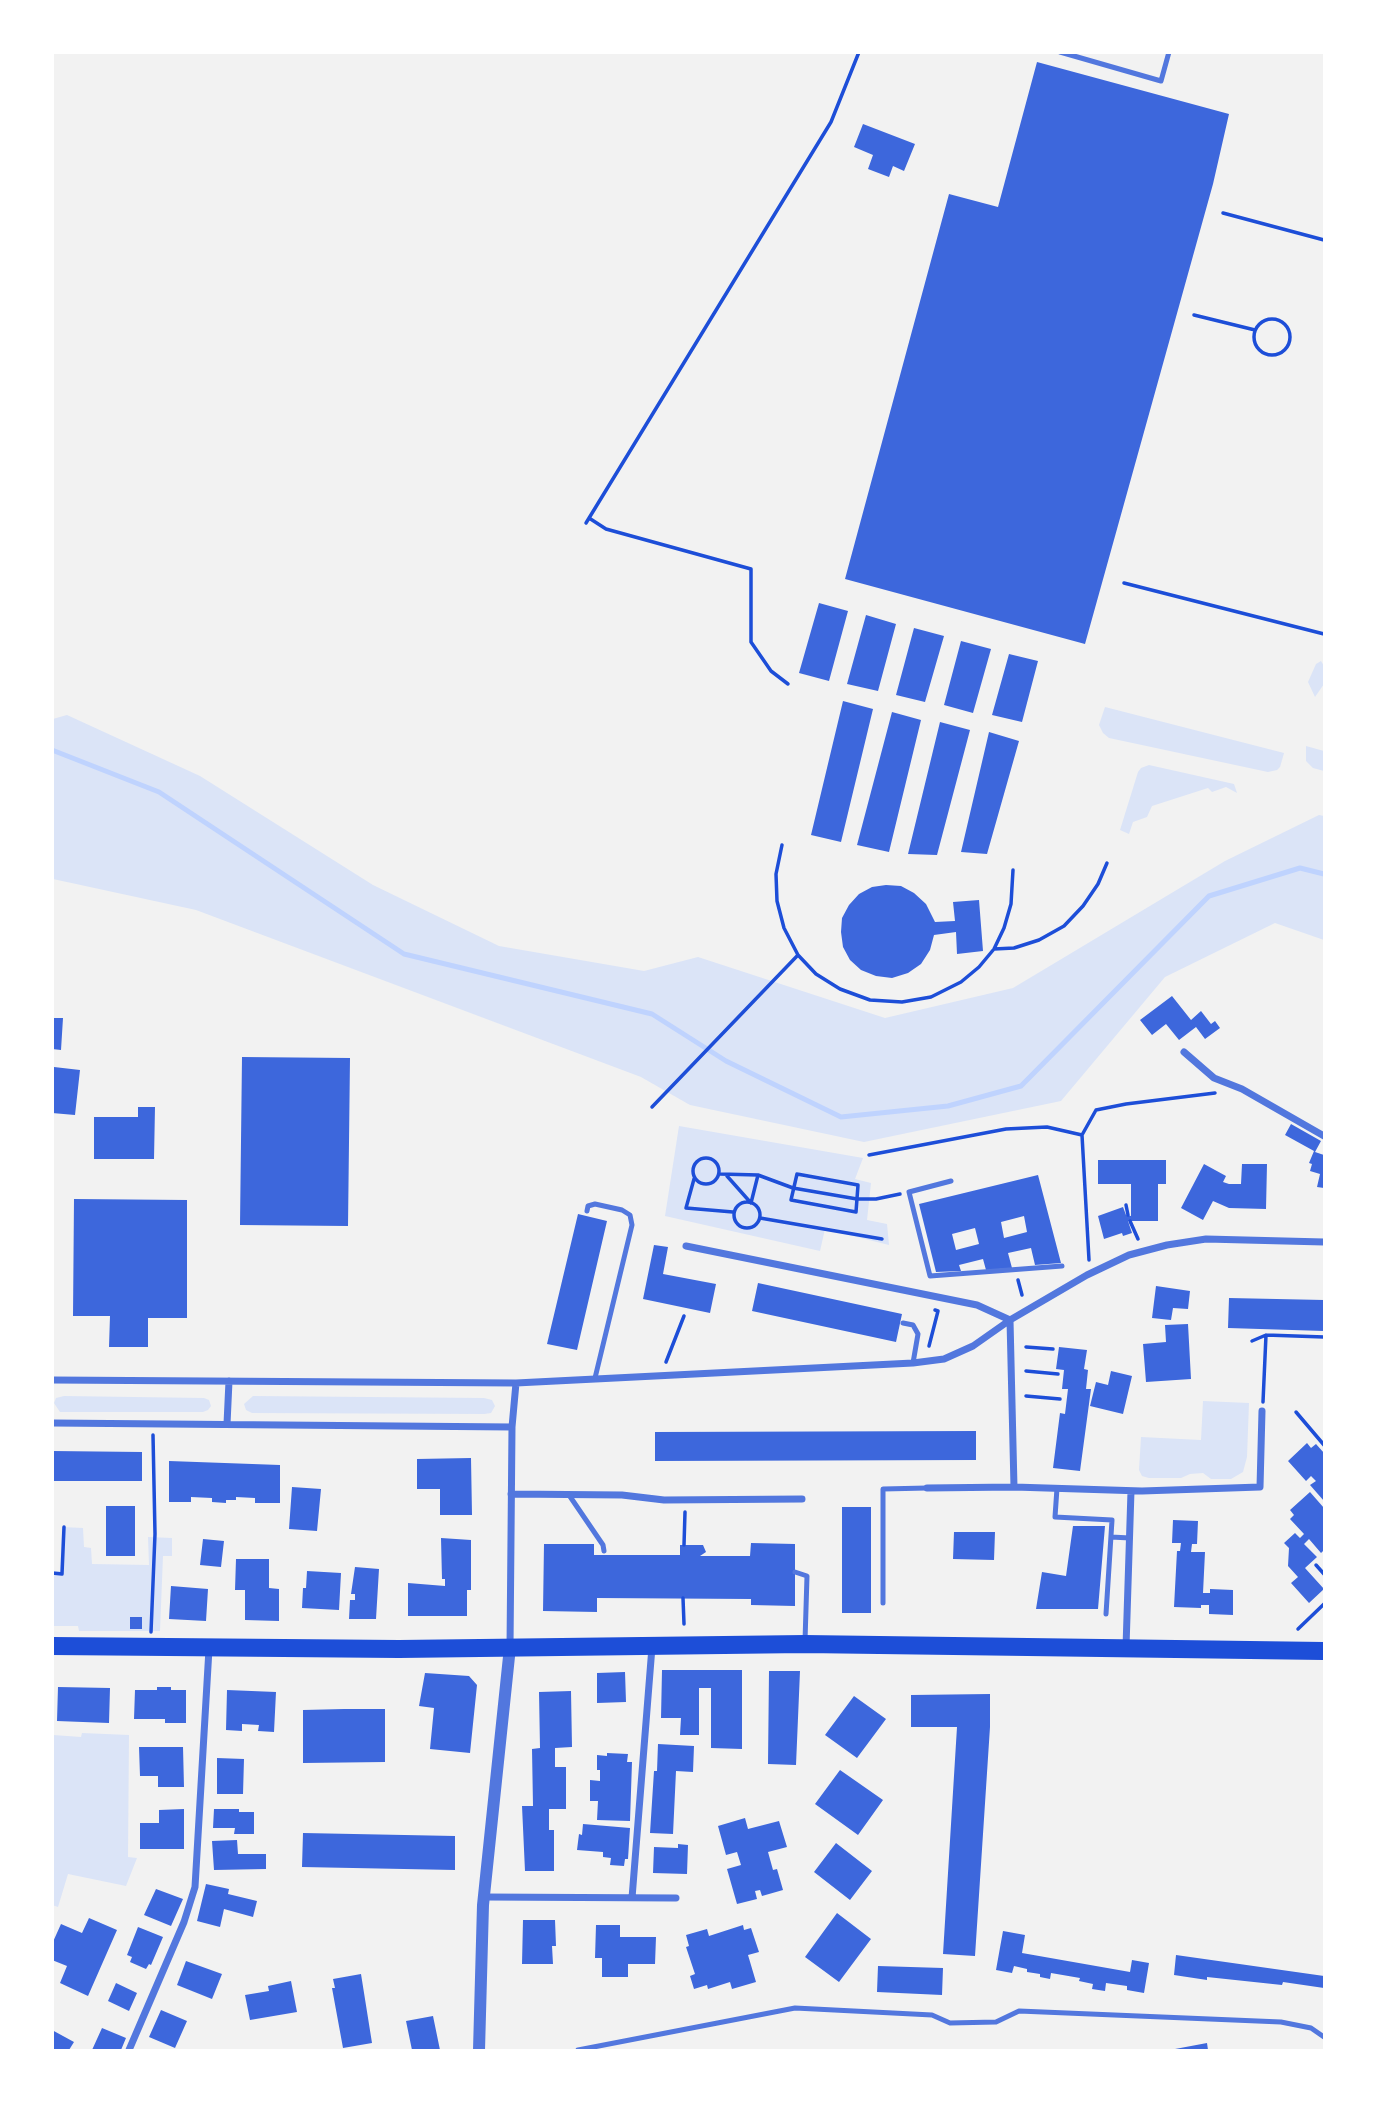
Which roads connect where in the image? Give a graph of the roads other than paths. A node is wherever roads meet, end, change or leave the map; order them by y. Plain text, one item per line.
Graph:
1 (1060, 52) edge
2 (1169, 52) edge
3 (1184, 1052) dead end
4 (1325, 1136) edge
5 (951, 1181) dead end
6 (587, 1211) dead end
7 (1325, 1241) edge
8 (686, 1246) dead end
9 (1062, 1266) dead end
10 (1010, 1320) junction
11 (903, 1323) dead end
12 (913, 1363) junction
13 (595, 1378) junction
14 (52, 1380) edge
15 (229, 1381) junction
16 (516, 1382) junction
17 (1262, 1411) road end
18 (52, 1423) edge
19 (227, 1424) junction
20 (512, 1427) junction
21 (1014, 1487) junction
22 (926, 1488) joint
23 (1057, 1488) junction
24 (1131, 1491) junction
25 (512, 1494) junction
26 (569, 1495) junction
27 (802, 1499) dead end
28 (1111, 1537) junction
29 (1130, 1538) junction
30 (604, 1550) dead end
31 (795, 1572) dead end
32 (883, 1603) dead end
33 (1106, 1614) dead end
34 (805, 1644) junction
35 (52, 1646) edge
36 (652, 1646) junction
37 (510, 1647) junction
38 (209, 1648) junction
39 (1126, 1648) junction
40 (1322, 1651) edge
41 (484, 1896) junction
42 (632, 1898) junction
43 (676, 1898) dead end
44 (1325, 2037) edge
45 (129, 2050) edge
46 (479, 2050) edge
47 (578, 2050) edge

1 - 2 lane
3 - 4 street
5 - 9 lane
6 - 13 lane
7 - 10 street
8 - 10 street
10 - 12 street
10 - 21 street
11 - 12 lane
12 - 13 street
13 - 16 street
14 - 15 street
15 - 16 street
15 - 19 street
16 - 20 street
17 - 24 street
18 - 19 street
19 - 20 street
20 - 25 street
21 - 22 street
21 - 23 street
22 - 32 lane
23 - 24 street
23 - 28 lane
24 - 29 street
25 - 26 street
25 - 37 street
26 - 27 street
26 - 30 lane
28 - 29 lane
28 - 33 lane
29 - 39 street
31 - 34 lane
34 - 36 main road
34 - 39 main road
35 - 38 main road
36 - 37 main road
36 - 42 street
37 - 38 main road
37 - 41 street
38 - 45 street
39 - 40 main road
41 - 42 street
41 - 46 street
42 - 43 street
44 - 47 lane

